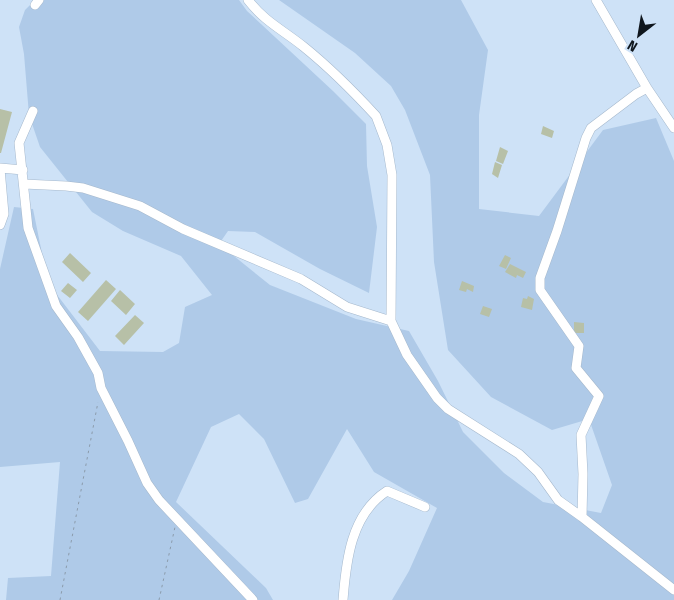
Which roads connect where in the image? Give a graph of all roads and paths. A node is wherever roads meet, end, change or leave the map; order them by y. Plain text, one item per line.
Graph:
1 (248, 0) edge
2 (596, 0) edge
3 (647, 88) junction
4 (33, 111) dead end
5 (674, 128) edge
6 (0, 168) edge
7 (22, 170) junction
8 (24, 184) junction
9 (0, 225) edge
10 (390, 321) junction
11 (101, 388) junction
12 (425, 507) dead end
13 (582, 517) junction
14 (177, 518) junction
15 (674, 590) edge
16 (60, 600) edge
17 (159, 600) edge
18 (254, 600) edge
19 (343, 600) edge

1 - 10 street
2 - 3 street
3 - 5 street
3 - 13 street
4 - 7 street
6 - 7 street
6 - 9 street
7 - 8 street
8 - 10 street
8 - 11 street
10 - 13 street
11 - 14 street
11 - 16 path
12 - 19 street
13 - 15 street
14 - 17 path
14 - 18 street

